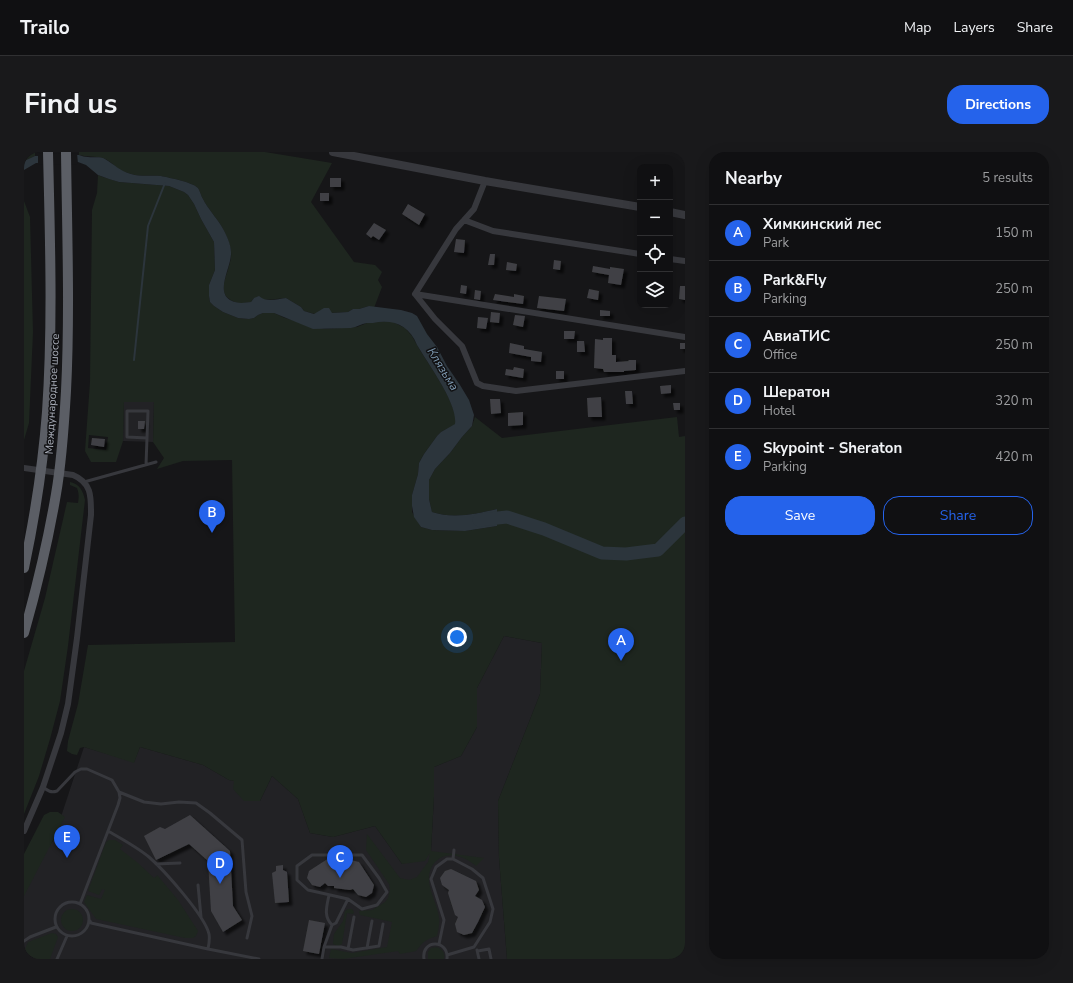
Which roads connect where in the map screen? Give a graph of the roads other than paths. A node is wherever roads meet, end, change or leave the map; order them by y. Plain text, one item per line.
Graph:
1 (48, 152) edge
2 (66, 152) edge
3 (333, 152) edge
4 (485, 181) junction
5 (637, 206) edge
6 (673, 213) edge
7 (685, 215) edge
8 (464, 220) junction
9 (637, 254) edge
10 (673, 259) edge
11 (685, 261) edge
12 (415, 294) junction
13 (685, 337) edge
14 (685, 370) edge
15 (147, 438) junction
16 (156, 462) dead end
17 (146, 465) junction
18 (24, 468) edge
19 (83, 482) junction
20 (24, 568) edge
21 (24, 633) edge
22 (43, 787) junction
23 (119, 792) junction
24 (24, 830) edge
25 (108, 831) junction
26 (454, 850) dead end
27 (453, 859) junction
28 (180, 863) dead end
29 (156, 864) junction
30 (198, 885) dead end
31 (329, 895) junction
32 (348, 899) junction
33 (80, 904) junction
34 (354, 917) dead end
35 (201, 918) junction
36 (90, 921) junction
37 (372, 921) dead end
38 (383, 924) dead end
39 (332, 925) junction
40 (56, 927) junction
41 (66, 936) junction
42 (247, 938) dead end
43 (24, 941) edge
44 (439, 944) junction
45 (324, 947) junction
46 (474, 947) junction
47 (367, 948) junction
48 (208, 949) junction
49 (348, 949) junction
50 (478, 951) junction
51 (447, 957) edge
52 (57, 959) edge
53 (259, 959) edge
54 (322, 959) edge
55 (418, 959) edge
56 (424, 959) edge
57 (479, 959) edge
58 (491, 959) edge

1 - 20 highway, Международное шоссе
2 - 21 highway, Международное шоссе
3 - 4 street
4 - 5 street
4 - 8 street
6 - 7 street
8 - 9 street
8 - 12 street
10 - 11 street
12 - 13 street
12 - 14 street
15 - 15 lane
15 - 17 lane
16 - 17 lane
17 - 19 lane
18 - 19 street
19 - 22 street
22 - 23 lane
22 - 24 street
23 - 25 lane
23 - 42 lane
25 - 29 lane
25 - 33 lane
26 - 27 lane
27 - 44 lane
27 - 46 lane
28 - 29 lane
29 - 35 lane
30 - 35 lane
31 - 32 lane
31 - 32 lane
31 - 39 lane
32 - 39 lane
33 - 36 lane
33 - 40 lane
34 - 49 lane
35 - 48 lane
36 - 41 lane
36 - 48 lane
37 - 47 lane
38 - 47 lane
39 - 45 lane
40 - 41 lane
40 - 43 lane
41 - 52 lane
44 - 51 lane
44 - 56 lane
45 - 49 lane
45 - 54 lane
46 - 50 lane
46 - 51 lane
47 - 49 lane
48 - 53 lane
50 - 57 lane
50 - 58 lane
55 - 56 lane

